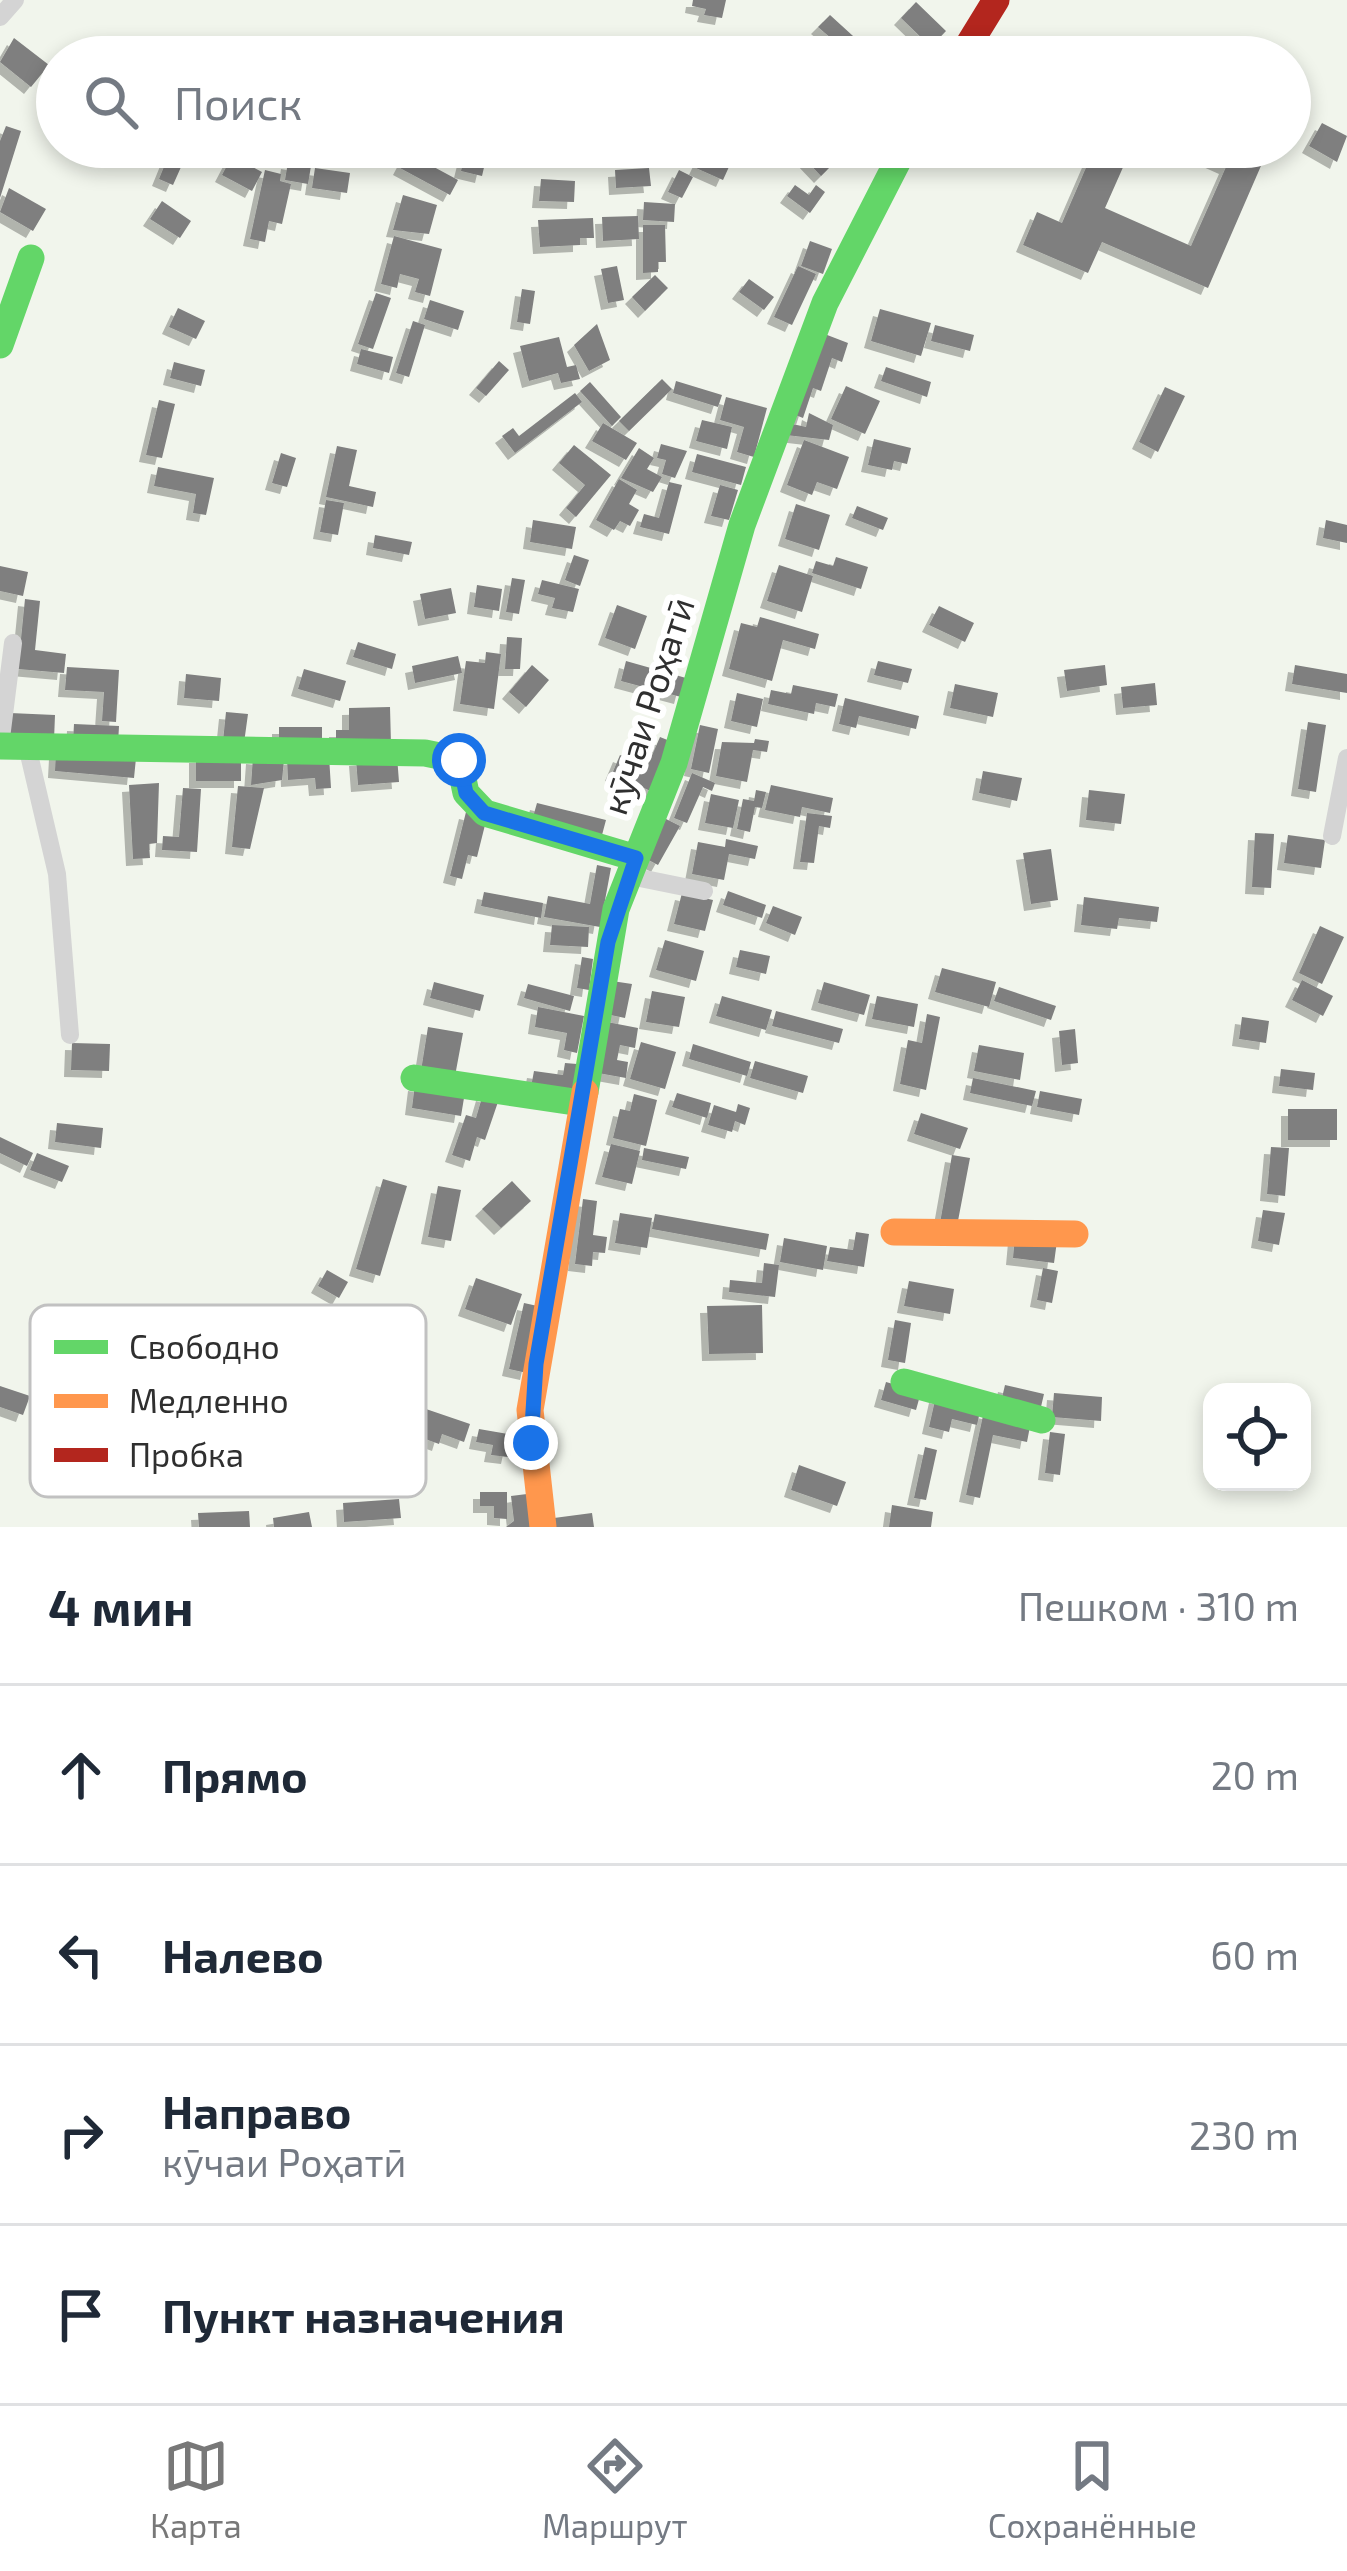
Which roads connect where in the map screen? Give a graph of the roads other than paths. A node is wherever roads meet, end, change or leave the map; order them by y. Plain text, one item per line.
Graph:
1 (15, 0) edge
2 (996, 0) edge
3 (0, 17) edge
4 (974, 36) edge
5 (894, 168) edge
6 (31, 259) dead end
7 (0, 345) edge
8 (13, 644) dead end
9 (9, 746) edge
10 (1347, 758) edge
11 (1332, 836) dead end
12 (633, 867) junction
13 (704, 891) dead end
14 (70, 1035) dead end
15 (414, 1078) dead end
16 (581, 1102) junction
17 (894, 1232) dead end
18 (1075, 1234) dead end
19 (904, 1382) dead end
20 (1042, 1420) dead end
21 (543, 1527) edge

1 - 3 street
2 - 4 street
5 - 12 street, кӯчаи Роҳатӣ
6 - 7 street
8 - 9 street
9 - 12 street
9 - 14 street
10 - 11 street
12 - 13 street
12 - 16 street, кӯчаи Роҳатӣ
15 - 16 street
16 - 21 street, кӯчаи Роҳатӣ
17 - 18 street
19 - 20 street

